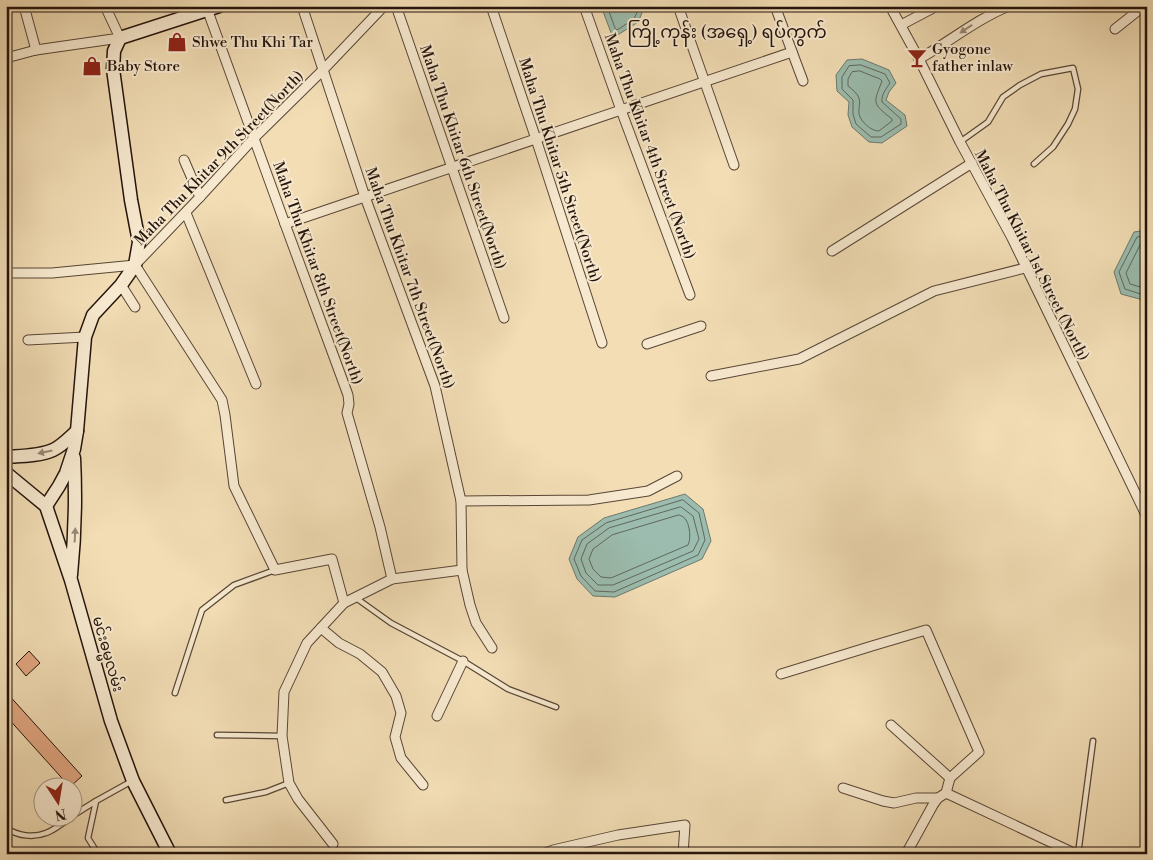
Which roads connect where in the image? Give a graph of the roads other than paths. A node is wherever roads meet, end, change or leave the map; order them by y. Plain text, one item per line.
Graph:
1 (24, 6) edge
2 (105, 6) edge
3 (302, 6) edge
4 (384, 6) edge
5 (396, 6) edge
6 (491, 6) edge
7 (584, 6) edge
8 (678, 6) edge
9 (775, 6) edge
10 (890, 6) edge
11 (937, 6) edge
12 (1009, 6) edge
13 (1144, 6) edge
14 (211, 8) edge
15 (901, 25) junction
16 (1115, 29) dead end
17 (120, 38) junction
18 (36, 50) junction
19 (792, 52) junction
20 (6, 58) edge
21 (919, 59) junction
22 (324, 69) junction
23 (803, 81) dead end
24 (704, 82) junction
25 (621, 110) junction
26 (254, 138) junction
27 (536, 139) junction
28 (960, 142) junction
29 (184, 160) dead end
30 (972, 163) junction
31 (1034, 164) dead end
32 (734, 166) dead end
33 (452, 167) junction
34 (200, 197) junction
35 (365, 197) junction
36 (186, 213) junction
37 (285, 224) junction
38 (832, 251) dead end
39 (135, 265) junction
40 (1025, 268) junction
41 (6, 273) edge
42 (121, 285) junction
43 (690, 295) dead end
44 (135, 307) dead end
45 (504, 318) dead end
46 (701, 326) dead end
47 (85, 337) junction
48 (28, 340) dead end
49 (602, 343) dead end
50 (647, 344) dead end
51 (711, 376) dead end
52 (256, 384) dead end
53 (77, 431) junction
54 (74, 449) junction
55 (6, 457) edge
56 (6, 473) edge
57 (677, 476) dead end
58 (461, 501) junction
59 (46, 506) junction
60 (1147, 517) edge
61 (276, 570) junction
62 (462, 570) junction
63 (392, 579) junction
64 (71, 580) junction
65 (354, 598) junction
66 (344, 603) junction
67 (321, 628) junction
68 (492, 648) dead end
69 (463, 661) junction
70 (781, 674) dead end
71 (175, 693) dead end
72 (556, 707) dead end
73 (437, 716) dead end
74 (891, 725) dead end
75 (217, 735) dead end
76 (282, 736) junction
77 (1093, 742) dead end
78 (950, 778) junction
79 (133, 781) junction
80 (289, 784) junction
81 (423, 785) dead end
82 (843, 788) dead end
83 (942, 795) junction
84 (226, 800) dead end
85 (96, 801) junction
86 (82, 810) edge
87 (6, 828) edge
88 (55, 828) edge
89 (333, 844) dead end
90 (553, 852) edge
91 (98, 854) edge
92 (170, 854) edge
93 (543, 854) edge
94 (684, 854) edge
95 (906, 854) edge
96 (1077, 854) edge

1 - 18 street
2 - 17 street
3 - 22 street, Maha Thu Khitar 7th Street(North)
4 - 22 street, Maha Thu Khitar 9th Street(North)
5 - 33 street, Maha Thu Khitar 6th Street(North)
6 - 27 street, Maha Thu Khitar 5th Street(North)
7 - 25 street, Maha Thu Khitar 4th Street (North)
8 - 24 street
9 - 19 street
10 - 15 street, Maha Thu Khitar 1st Street (North)
11 - 15 street
12 -> 21 street
13 - 16 street
14 - 17 main road
14 - 26 street, Maha Thu Khitar 8th Street(North)
15 - 21 street, Maha Thu Khitar 1st Street (North)
17 - 18 street
17 - 39 main road
18 - 20 street
19 - 23 street
19 - 24 street
21 - 28 street, Maha Thu Khitar 1st Street (North)
22 - 26 street, Maha Thu Khitar 9th Street(North)
22 - 35 street, Maha Thu Khitar 7th Street(North)
24 - 25 street
24 - 32 street
25 - 27 street
25 - 43 street, Maha Thu Khitar 4th Street (North)
26 - 34 street, Maha Thu Khitar 9th Street(North)
26 - 37 street, Maha Thu Khitar 8th Street(North)
27 - 33 street
27 - 49 street, Maha Thu Khitar 5th Street(North)
28 - 30 street, Maha Thu Khitar 1st Street (North)
28 - 31 lane
29 - 34 street
30 - 38 street
30 - 40 street, Maha Thu Khitar 1st Street (North)
33 - 35 street
33 - 45 street, Maha Thu Khitar 6th Street(North)
34 - 36 street, Maha Thu Khitar 9th Street(North)
35 - 37 street
35 - 58 street, Maha Thu Khitar 7th Street(North)
36 - 39 street, Maha Thu Khitar 9th Street(North)
36 - 52 street
37 - 63 street, Maha Thu Khitar 8th Street(North)
39 - 41 street
39 - 42 main road
39 - 61 street
40 - 51 street
40 - 60 street, Maha Thu Khitar 1st Street (North)
42 - 44 street
42 - 47 main road
46 - 50 street
47 - 48 street
47 - 53 main road
53 - 54 main road
53 -> 55 main road
54 - 59 main road
64 -> 54 main road
56 - 59 main road
57 - 58 street
58 - 62 street, Maha Thu Khitar 7th Street(North)
59 - 64 main road, မင်းဓမ္မလမ်း
61 - 66 street
61 - 71 lane
62 - 63 street
62 - 68 street, Maha Thu Khitar 7th Street(North)
63 - 65 street
64 - 79 main road, မင်းဓမ္မလမ်း
65 - 66 street
65 - 69 lane
66 - 67 street
67 - 76 street
67 - 81 street
69 - 72 lane
69 - 73 street
70 - 78 street
74 - 78 street
75 - 76 lane
76 - 80 street
77 - 96 lane
78 - 83 street
79 - 85 lane
79 - 92 main road, မင်းဓမ္မလမ်း
80 - 84 lane
80 - 89 street
82 - 83 street
83 - 95 street
83 - 96 street
85 - 86 lane
85 - 91 lane
87 - 88 lane
90 - 93 street
90 - 94 street

